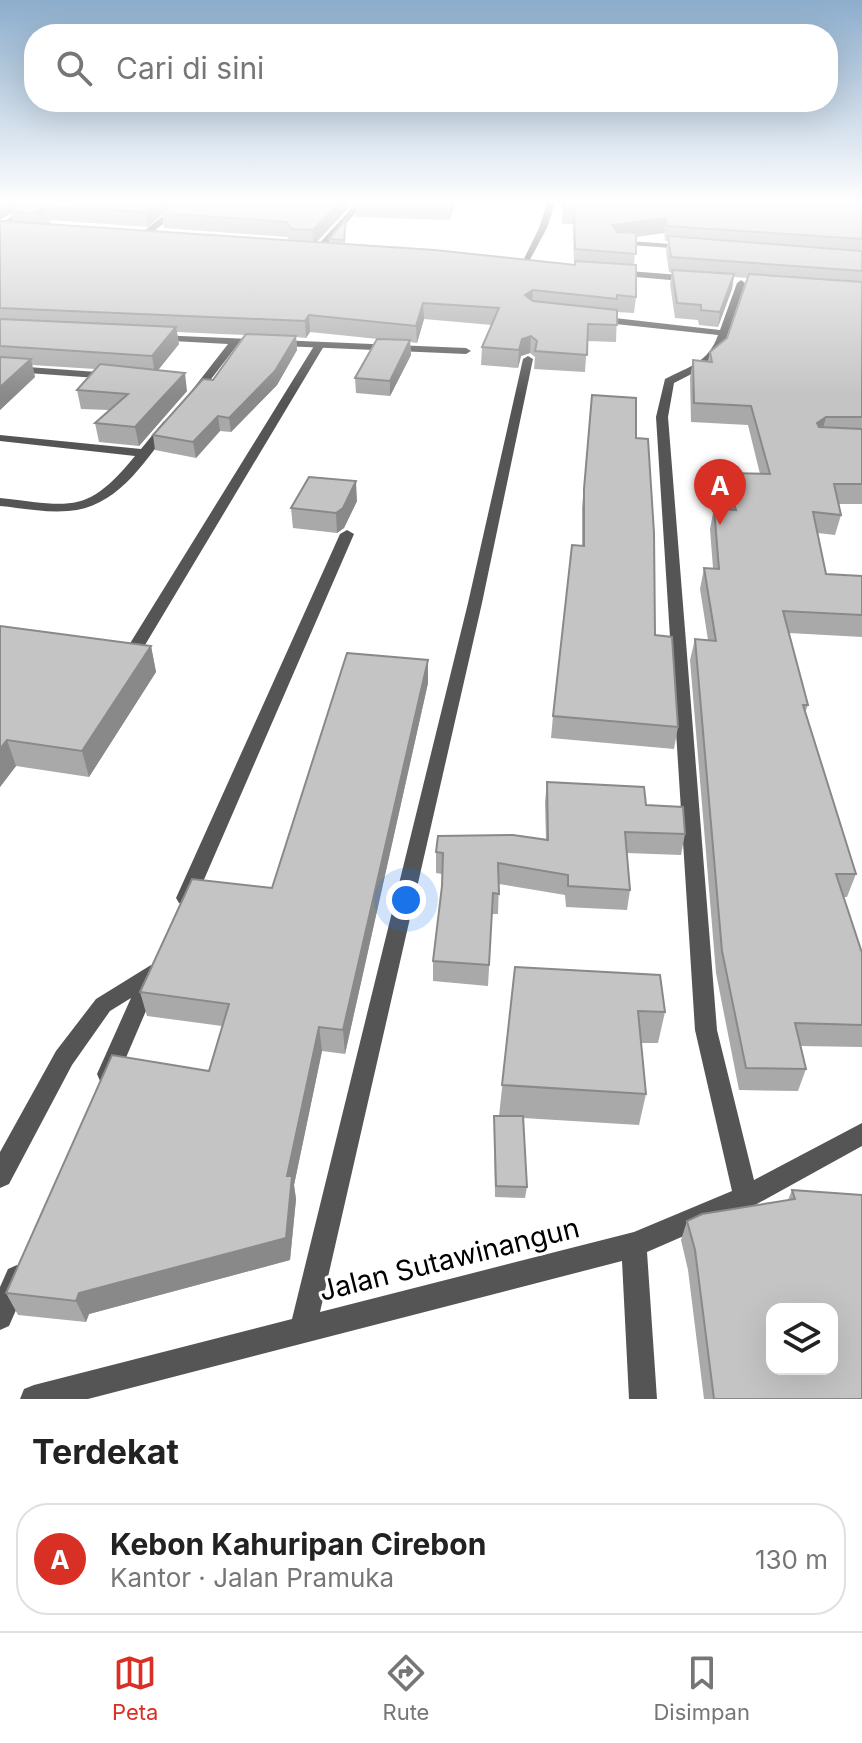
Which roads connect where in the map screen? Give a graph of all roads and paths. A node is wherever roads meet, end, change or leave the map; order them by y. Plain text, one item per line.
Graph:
1 (525, 265) edge
2 (537, 267) edge
3 (608, 272) edge
4 (711, 280) edge
5 (741, 283) dead end
6 (590, 318) edge
7 (723, 333) junction
8 (141, 337) edge
9 (235, 342) junction
10 (319, 346) junction
11 (466, 351) dead end
12 (528, 359) dead end
13 (0, 368) edge
14 (126, 377) edge
15 (189, 382) dead end
16 (204, 383) junction
17 (184, 406) edge
18 (173, 418) edge
19 (0, 438) edge
20 (142, 453) junction
21 (0, 502) edge
22 (347, 534) dead end
23 (137, 645) edge
24 (178, 917) edge
25 (95, 1102) edge
26 (862, 1134) edge
27 (0, 1176) edge
28 (746, 1197) junction
29 (634, 1245) junction
30 (25, 1259) edge
31 (0, 1317) edge
32 (303, 1330) junction
33 (34, 1399) edge
34 (643, 1399) edge

1 - 2 street
3 - 4 street
5 - 7 street
6 - 7 street
7 - 28 street
8 - 9 street
9 - 10 street
9 - 16 street
10 - 11 street
10 - 23 street
12 - 32 street
13 - 14 street
15 - 16 street
16 - 17 street
18 - 20 street
19 - 20 street
20 - 21 street
22 - 24 street
25 - 27 street
26 - 28 street, Jalan Sutawinangun
28 - 29 street, Jalan Sutawinangun
29 - 32 street, Jalan Sutawinangun
29 - 34 street
30 - 31 street
32 - 33 street, Jalan Sutawinangun

